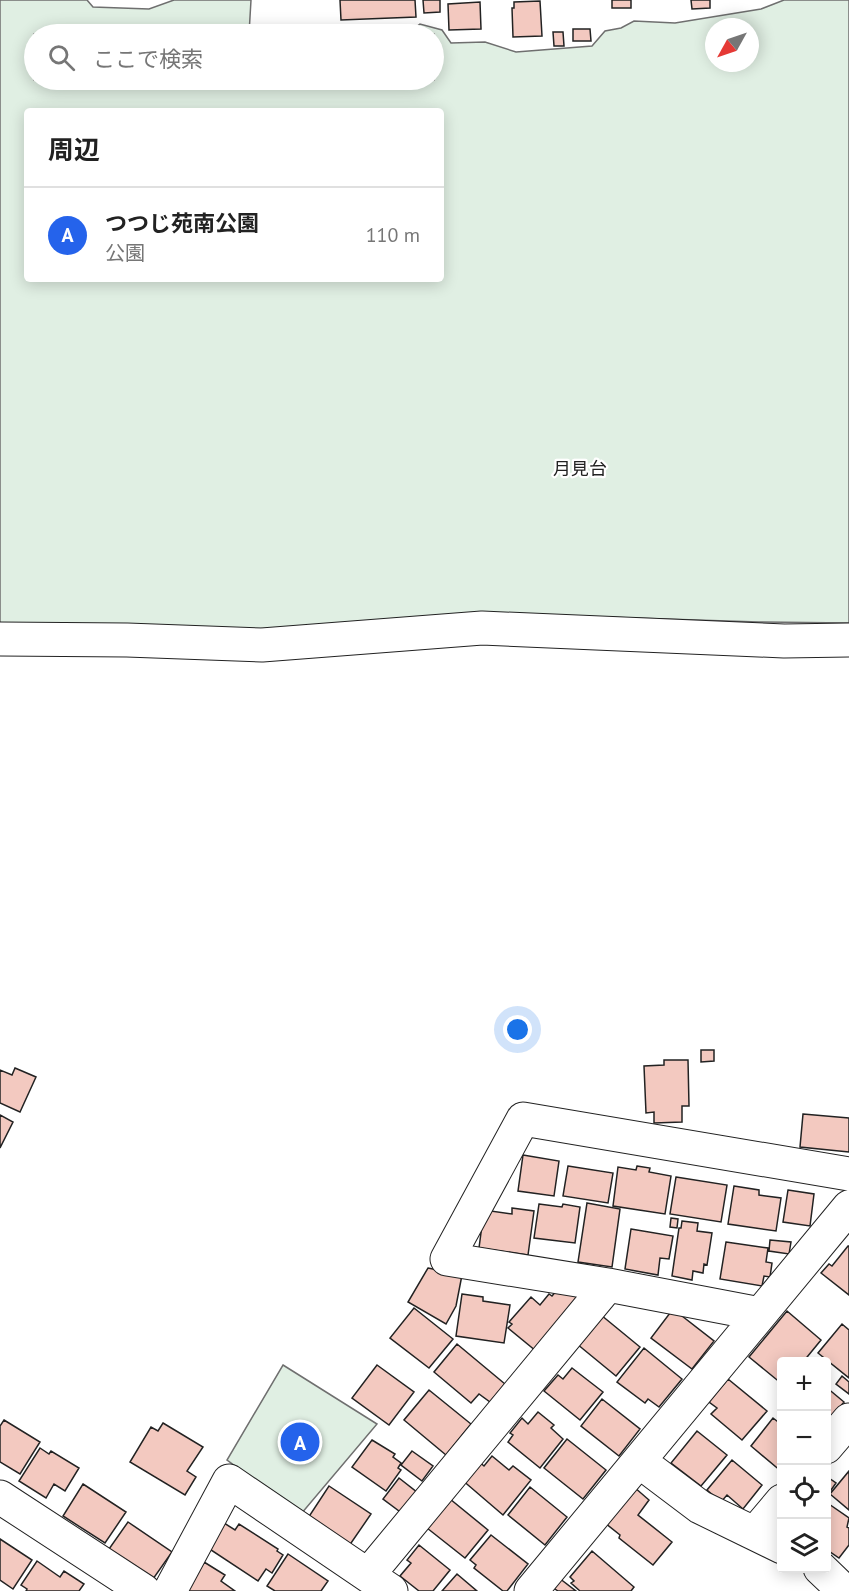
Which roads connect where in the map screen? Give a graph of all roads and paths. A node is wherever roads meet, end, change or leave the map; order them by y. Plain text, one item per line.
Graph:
1 (0, 639) edge
2 (849, 639) edge
3 (849, 1174) edge
4 (849, 1207) edge
5 (608, 1285) junction
6 (760, 1314) junction
7 (849, 1420) edge
8 (831, 1441) edge
9 (639, 1461) junction
10 (0, 1497) edge
11 (777, 1515) edge
12 (768, 1540) edge
13 (824, 1573) edge
14 (380, 1583) edge
15 (144, 1591) edge
16 (170, 1591) edge
17 (531, 1591) edge
18 (844, 1591) edge

1 - 2 street
3 - 5 street
4 - 6 street
5 - 6 street
5 - 14 street
6 - 9 street
7 - 8 street
9 - 12 street
9 - 17 street
10 - 15 street
11 - 12 street
13 - 18 street
14 - 16 street

